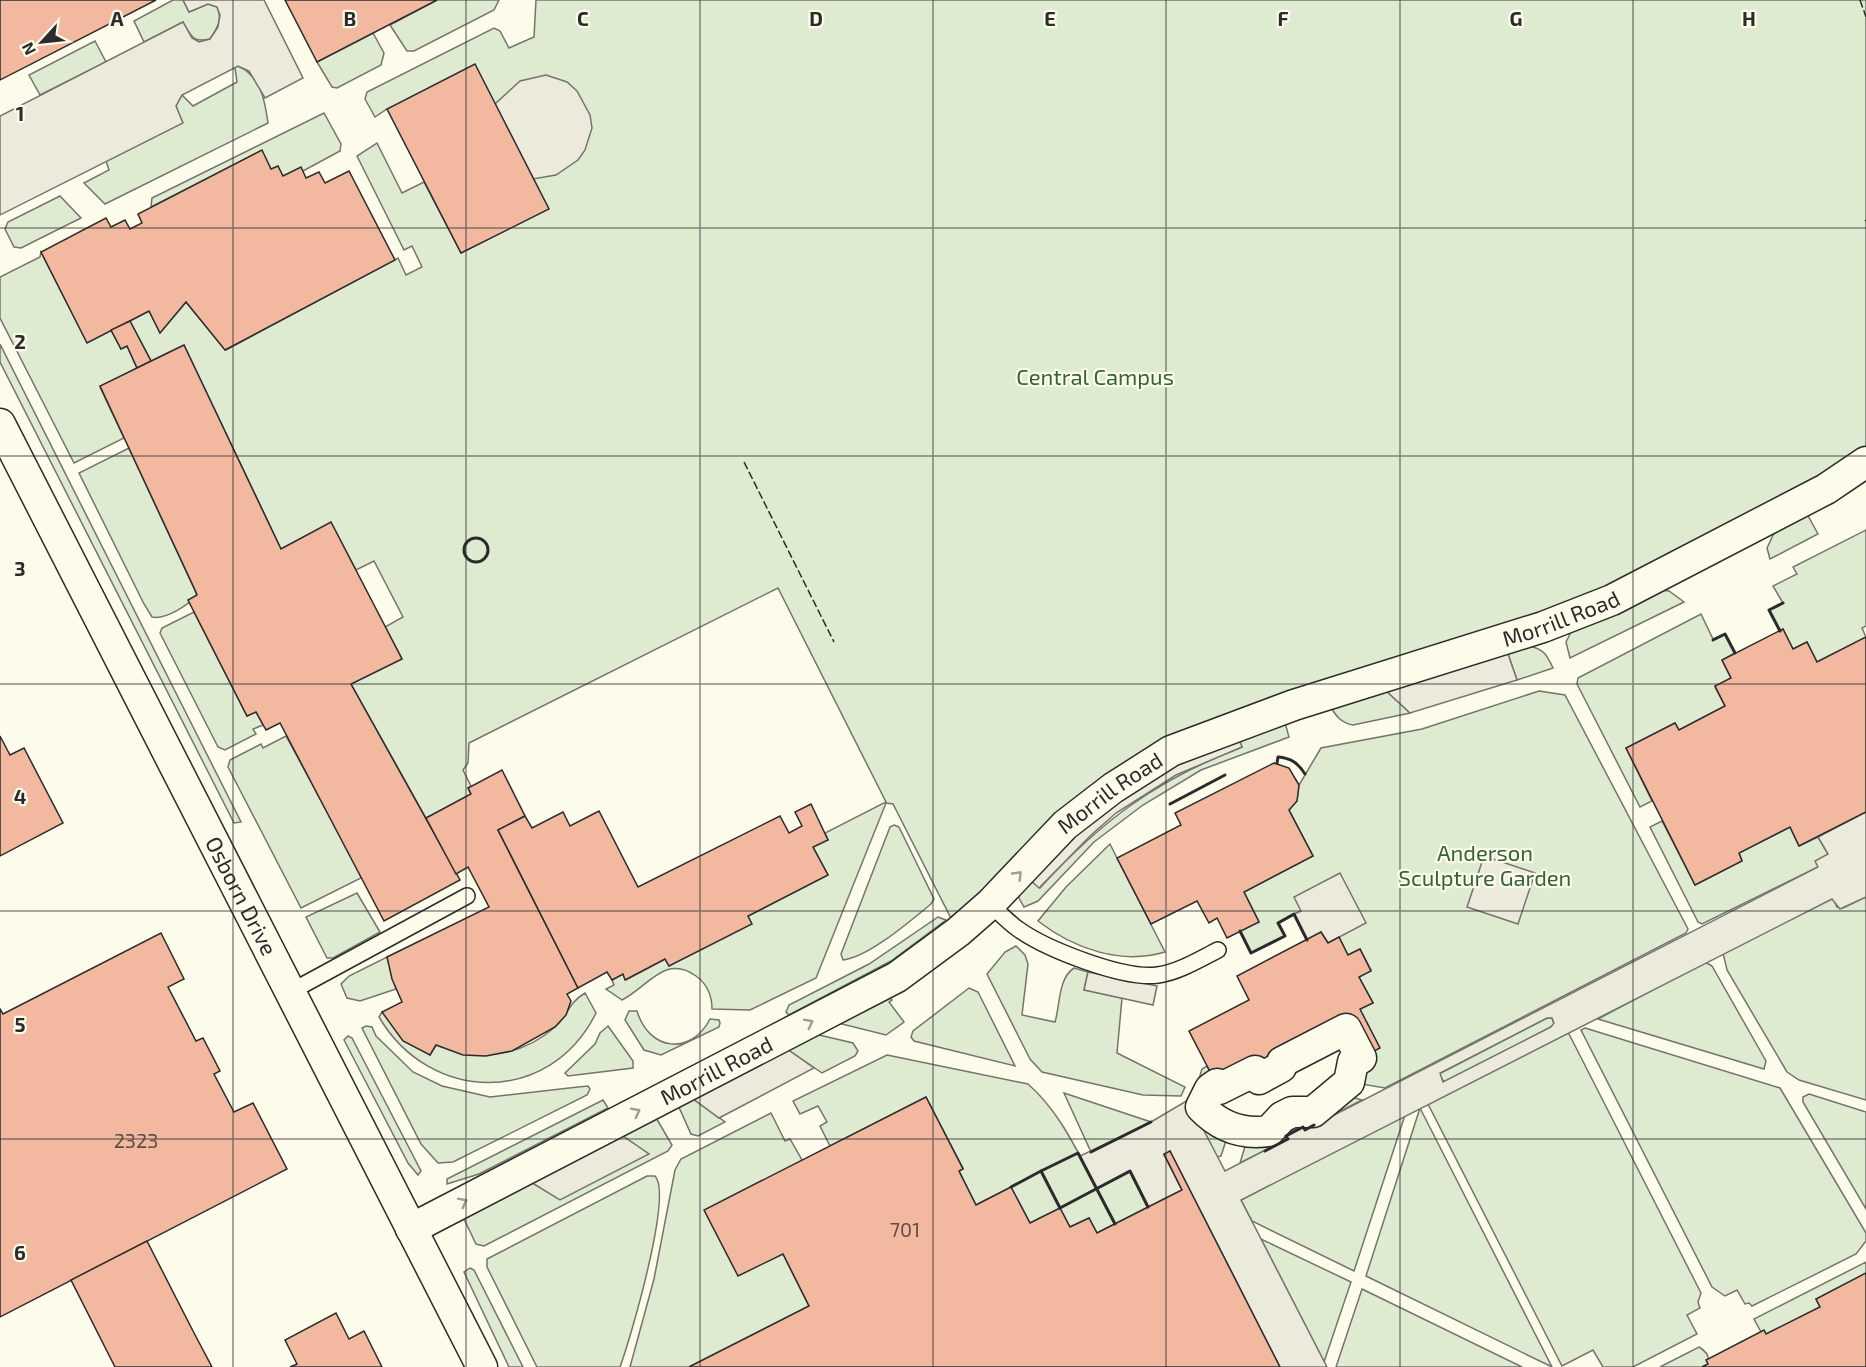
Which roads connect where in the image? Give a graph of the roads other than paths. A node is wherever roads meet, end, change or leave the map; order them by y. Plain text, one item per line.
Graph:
1 (0, 424) edge
2 (1866, 462) edge
3 (467, 896) dead end
4 (990, 904) junction
5 (1218, 950) dead end
6 (290, 992) junction
7 (1302, 1111) joint
8 (411, 1229) junction
9 (482, 1367) edge

1 - 6 street, Osborn Drive
4 -> 2 street, Morrill Road
3 - 6 lane
4 - 5 lane
8 -> 4 street, Morrill Road
6 - 8 street, Osborn Drive
7 - 7 street
8 - 9 street, Osborn Drive

